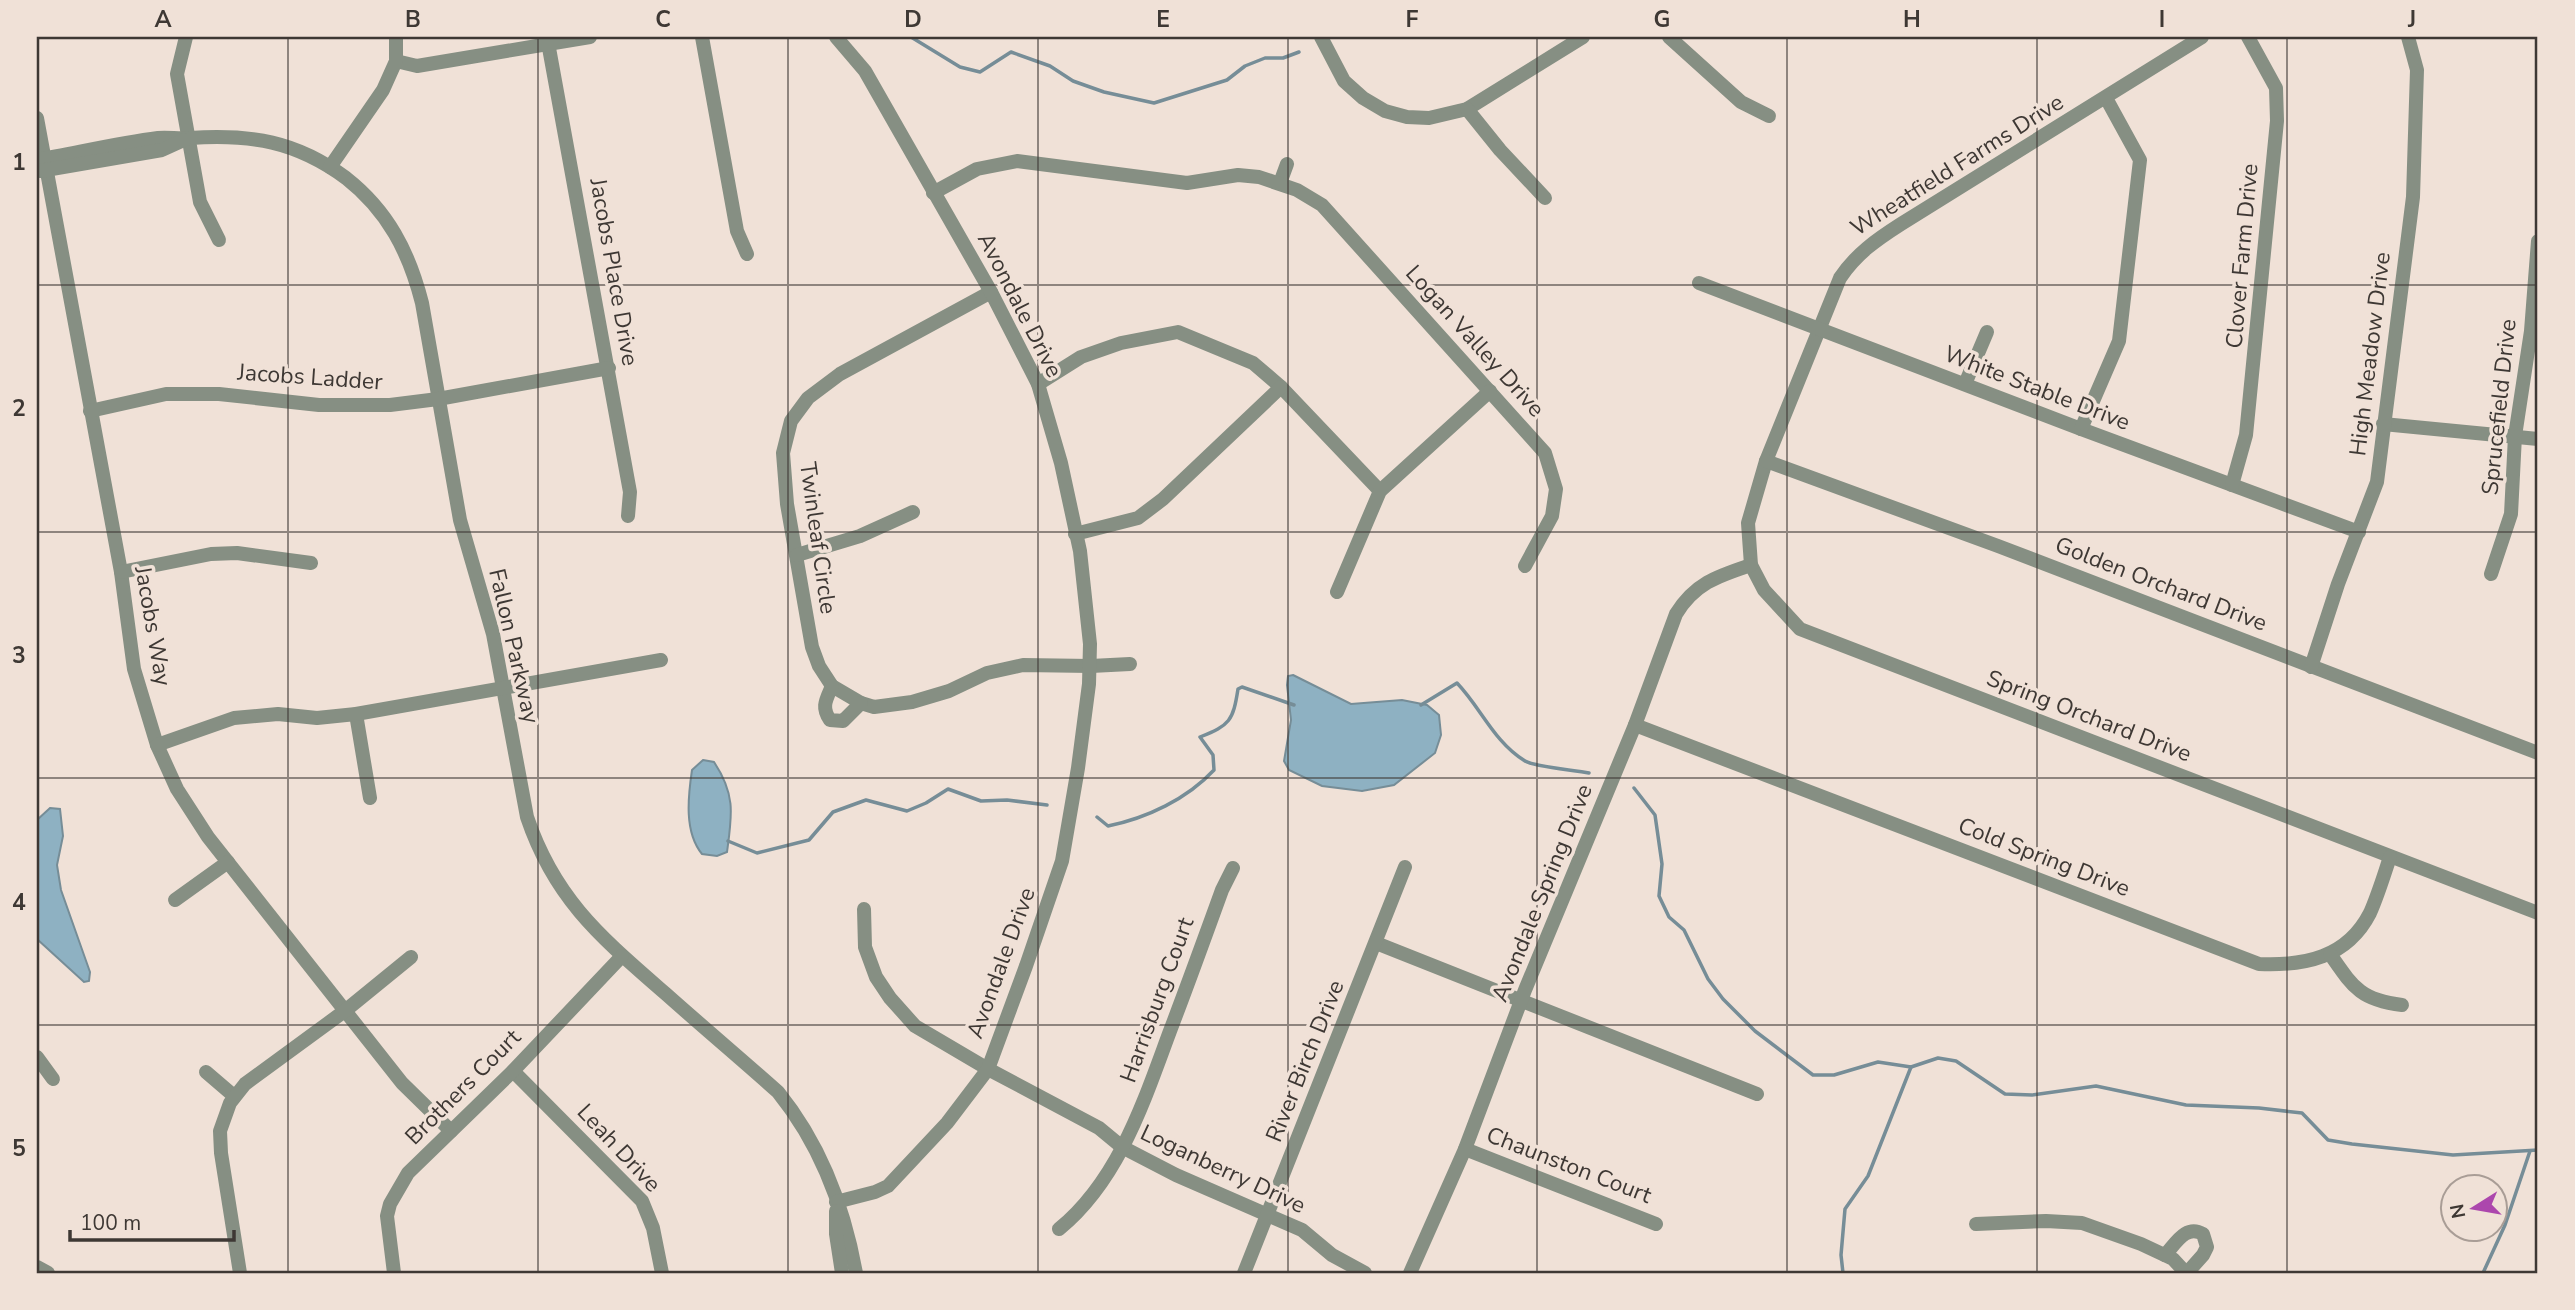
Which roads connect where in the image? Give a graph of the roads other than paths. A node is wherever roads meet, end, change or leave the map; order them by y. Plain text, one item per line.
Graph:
1 (186, 37) edge
2 (396, 37) edge
3 (590, 37) edge
4 (702, 37) edge
5 (836, 37) edge
6 (1321, 37) edge
7 (1583, 37) edge
8 (1669, 37) edge
9 (2202, 37) edge
10 (2248, 37) edge
11 (2408, 37) edge
12 (548, 40) edge
13 (396, 61) junction
14 (2106, 98) junction
15 (1467, 109) junction
16 (1769, 116) dead end
17 (37, 117) edge
18 (188, 138) junction
19 (1287, 164) dead end
20 (41, 165) edge
21 (330, 167) junction
22 (1280, 183) junction
23 (933, 193) junction
24 (1545, 198) dead end
25 (219, 240) dead end
26 (2538, 241) edge
27 (747, 254) dead end
28 (1699, 283) dead end
29 (990, 292) junction
30 (1819, 329) junction
31 (1987, 332) dead end
32 (609, 368) junction
33 (1038, 384) junction
34 (1965, 384) junction
35 (1281, 387) junction
36 (1490, 391) junction
37 (438, 399) junction
38 (90, 411) junction
39 (2384, 424) junction
40 (2081, 429) junction
41 (2515, 436) junction
42 (2538, 439) edge
43 (1766, 461) junction
44 (2232, 485) junction
45 (1380, 491) junction
46 (913, 512) dead end
47 (628, 516) dead end
48 (2360, 532) junction
49 (1075, 534) junction
50 (797, 555) junction
51 (311, 563) dead end
52 (1751, 565) junction
53 (1525, 566) dead end
54 (121, 572) junction
55 (2491, 574) dead end
56 (1337, 592) dead end
57 (661, 660) dead end
58 (1129, 664) dead end
59 (1091, 666) junction
60 (2311, 667) junction
61 (832, 687) junction
62 (503, 688) junction
63 (861, 703) junction
64 (356, 714) junction
65 (1635, 725) junction
66 (158, 745) junction
67 (2538, 752) edge
68 (370, 798) dead end
69 (2390, 857) junction
70 (228, 862) junction
71 (1405, 867) dead end
72 (1233, 868) dead end
73 (175, 900) dead end
74 (864, 909) dead end
75 (2538, 913) edge
76 (1376, 943) junction
77 (2330, 954) junction
78 (622, 956) junction
79 (411, 957) dead end
80 (1521, 1002) junction
81 (2402, 1005) dead end
82 (346, 1010) junction
83 (37, 1057) edge
84 (988, 1069) junction
85 (513, 1071) junction
86 (206, 1072) dead end
87 (52, 1079) dead end
88 (1756, 1094) dead end
89 (234, 1096) junction
90 (451, 1130) junction
91 (1122, 1147) junction
92 (1465, 1149) junction
93 (836, 1202) junction
94 (1269, 1213) junction
95 (1656, 1224) dead end
96 (1976, 1224) dead end
97 (1059, 1229) dead end
98 (2165, 1255) junction
99 (37, 1267) edge
100 (48, 1273) edge
101 (240, 1273) edge
102 (394, 1273) edge
103 (662, 1273) edge
104 (842, 1273) edge
105 (856, 1273) edge
106 (1244, 1273) edge
107 (1365, 1273) edge
108 (1410, 1273) edge
109 (2187, 1273) edge

1 - 18 street
2 - 13 street
3 - 12 street
4 - 27 street
5 - 23 street, Avondale Drive
6 - 15 street
7 - 15 street
8 - 16 street
9 - 14 street, Wheatfield Farms Drive
10 - 44 street, Clover Farm Drive
11 - 39 street, High Meadow Drive
12 - 13 street
12 - 32 street, Jacobs Place Drive
13 - 21 street
14 - 30 street, Wheatfield Farms Drive
14 - 40 street
15 - 24 street
17 - 20 street, Jacobs Way
18 - 20 street, Fallon Parkway
18 - 21 street, Fallon Parkway
18 - 25 street
19 - 22 street
20 - 38 street, Jacobs Way
21 - 37 street, Fallon Parkway
22 - 23 street, Logan Valley Drive
22 - 36 street, Logan Valley Drive
23 - 29 street, Avondale Drive
26 - 41 street, Sprucefield Drive
28 - 30 street, White Stable Drive
29 - 33 street, Avondale Drive
29 - 50 street, Twinleaf Circle
30 - 34 street, White Stable Drive
30 - 43 street, Wheatfield Farms Drive
31 - 34 street
32 - 37 street, Jacobs Ladder
32 - 47 street, Jacobs Place Drive
33 - 35 street
33 - 49 street, Avondale Drive
34 - 40 street, White Stable Drive
35 - 45 street
35 - 49 street
36 - 45 street
36 - 53 street, Logan Valley Drive
37 - 38 street, Jacobs Ladder
37 - 62 street, Fallon Parkway
38 - 54 street, Jacobs Way
39 - 41 street
39 - 48 street, High Meadow Drive
40 - 44 street, White Stable Drive
41 - 42 street
41 - 55 street, Sprucefield Drive
43 - 52 street, Spring Orchard Drive
43 - 60 street, Golden Orchard Drive
44 - 48 street, White Stable Drive
45 - 56 street
46 - 50 street
48 - 60 street, High Meadow Drive
49 - 59 street, Avondale Drive
50 - 61 street, Twinleaf Circle
51 - 54 street
52 - 65 street, Avondale Spring Drive
52 - 69 street, Spring Orchard Drive
54 - 66 street, Jacobs Way
57 - 62 street
58 - 59 street
59 - 63 street
59 - 84 street, Avondale Drive
60 - 67 street, Golden Orchard Drive
61 - 63 street
61 - 63 street
62 - 64 street
62 - 78 street, Fallon Parkway
64 - 66 street
64 - 68 street
65 - 77 street, Cold Spring Drive
65 - 80 street, Avondale Spring Drive
66 - 70 street, Jacobs Way
69 - 75 street, Spring Orchard Drive
69 - 77 street, Cold Spring Drive
70 - 73 street
70 - 82 street, Jacobs Way
71 - 76 street, River Birch Drive
72 - 91 street, Harrisburg Court
74 - 84 street, Loganberry Drive
76 - 80 street
76 - 94 street, River Birch Drive
77 - 81 street
78 - 85 street, Brothers Court
78 - 93 street, Fallon Parkway
79 - 82 street
80 - 88 street
80 - 92 street, Avondale Spring Drive
82 - 89 street
82 - 90 street, Jacobs Way
83 - 87 street
84 - 91 street, Loganberry Drive
84 - 93 street, Avondale Drive
85 - 90 street, Brothers Court
85 - 103 street, Leah Drive
86 - 89 street
89 - 101 street
90 - 102 street, Brothers Court
91 - 94 street, Loganberry Drive
91 - 97 street, Harrisburg Court
92 - 95 street, Chaunston Court
92 - 108 street, Avondale Spring Drive
93 - 104 street, Fallon Parkway
93 - 105 street, Fallon Parkway
94 - 106 street, River Birch Drive
94 - 107 street, Loganberry Drive
96 - 98 street
98 - 109 street
98 - 109 street
99 - 100 street

